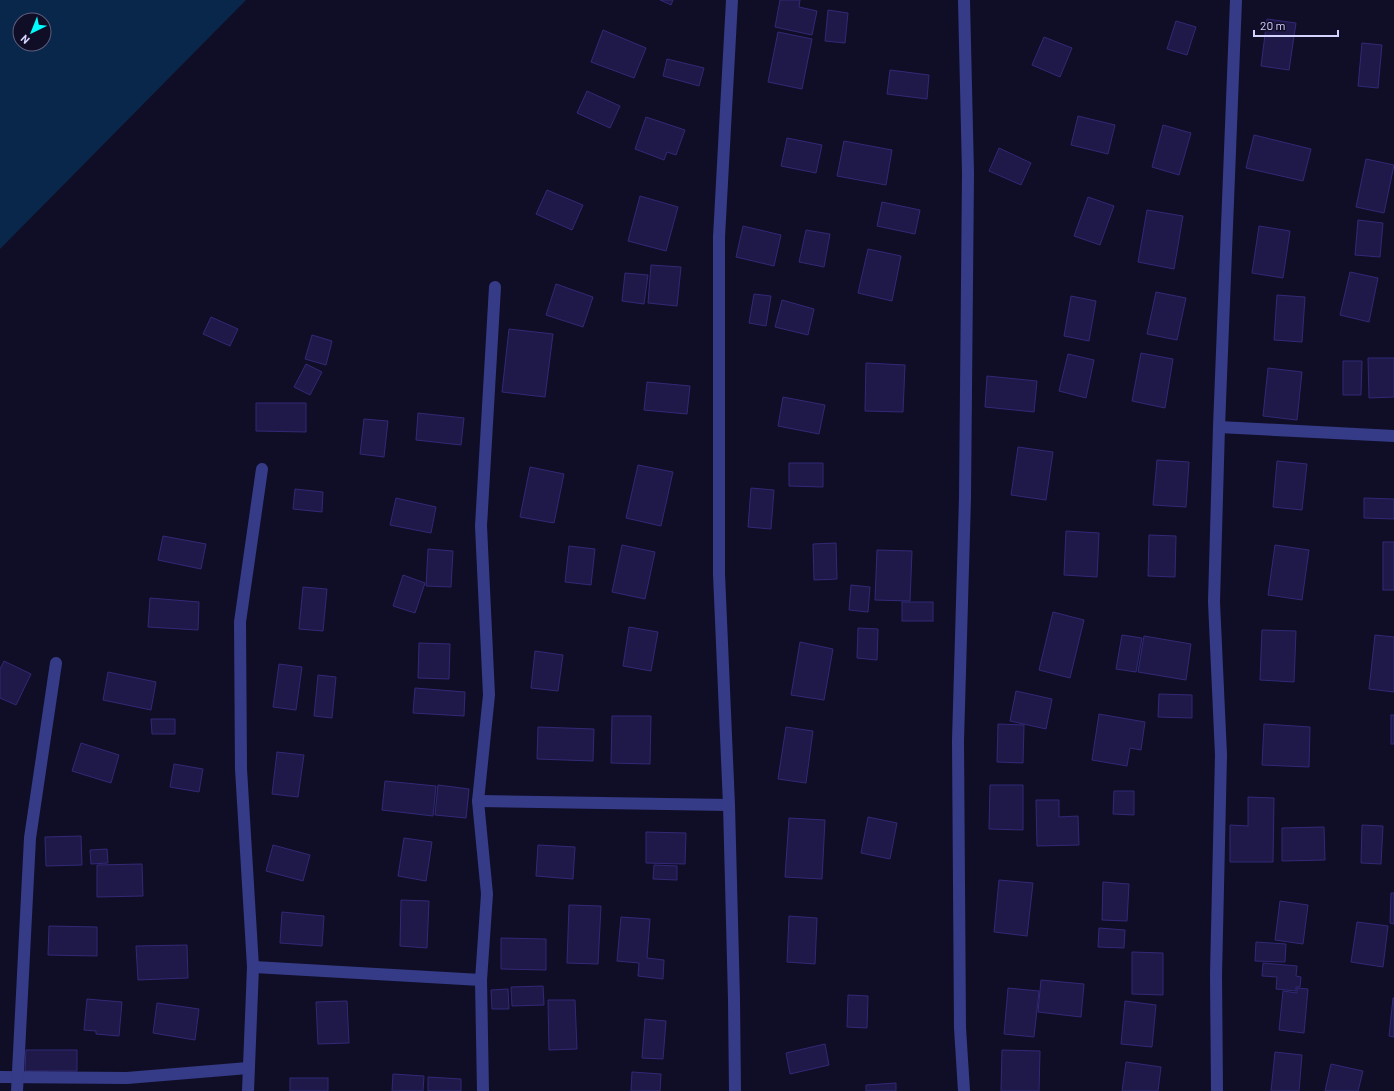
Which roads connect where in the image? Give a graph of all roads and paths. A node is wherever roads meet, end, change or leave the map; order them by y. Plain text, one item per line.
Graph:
1 (732, 0) edge
2 (964, 0) edge
3 (1236, 0) edge
4 (495, 288) dead end
5 (1219, 427) junction
6 (1394, 436) edge
7 (262, 468) dead end
8 (56, 663) dead end
9 (478, 801) junction
10 (728, 805) junction
11 (253, 967) junction
12 (481, 980) junction
13 (248, 1068) junction
14 (0, 1077) edge
15 (17, 1078) junction
16 (17, 1091) edge
17 (248, 1091) edge
18 (483, 1091) edge
19 (735, 1091) edge
20 (964, 1091) edge
21 (1217, 1091) edge

1 - 10 street
2 - 20 street
3 - 5 street
4 - 9 street
5 - 6 street
5 - 21 street
7 - 11 street
8 - 15 street
9 - 10 street
9 - 12 street
10 - 19 street
11 - 12 street
11 - 13 street
12 - 18 street
13 - 15 street
13 - 17 street
14 - 15 street
15 - 16 street

